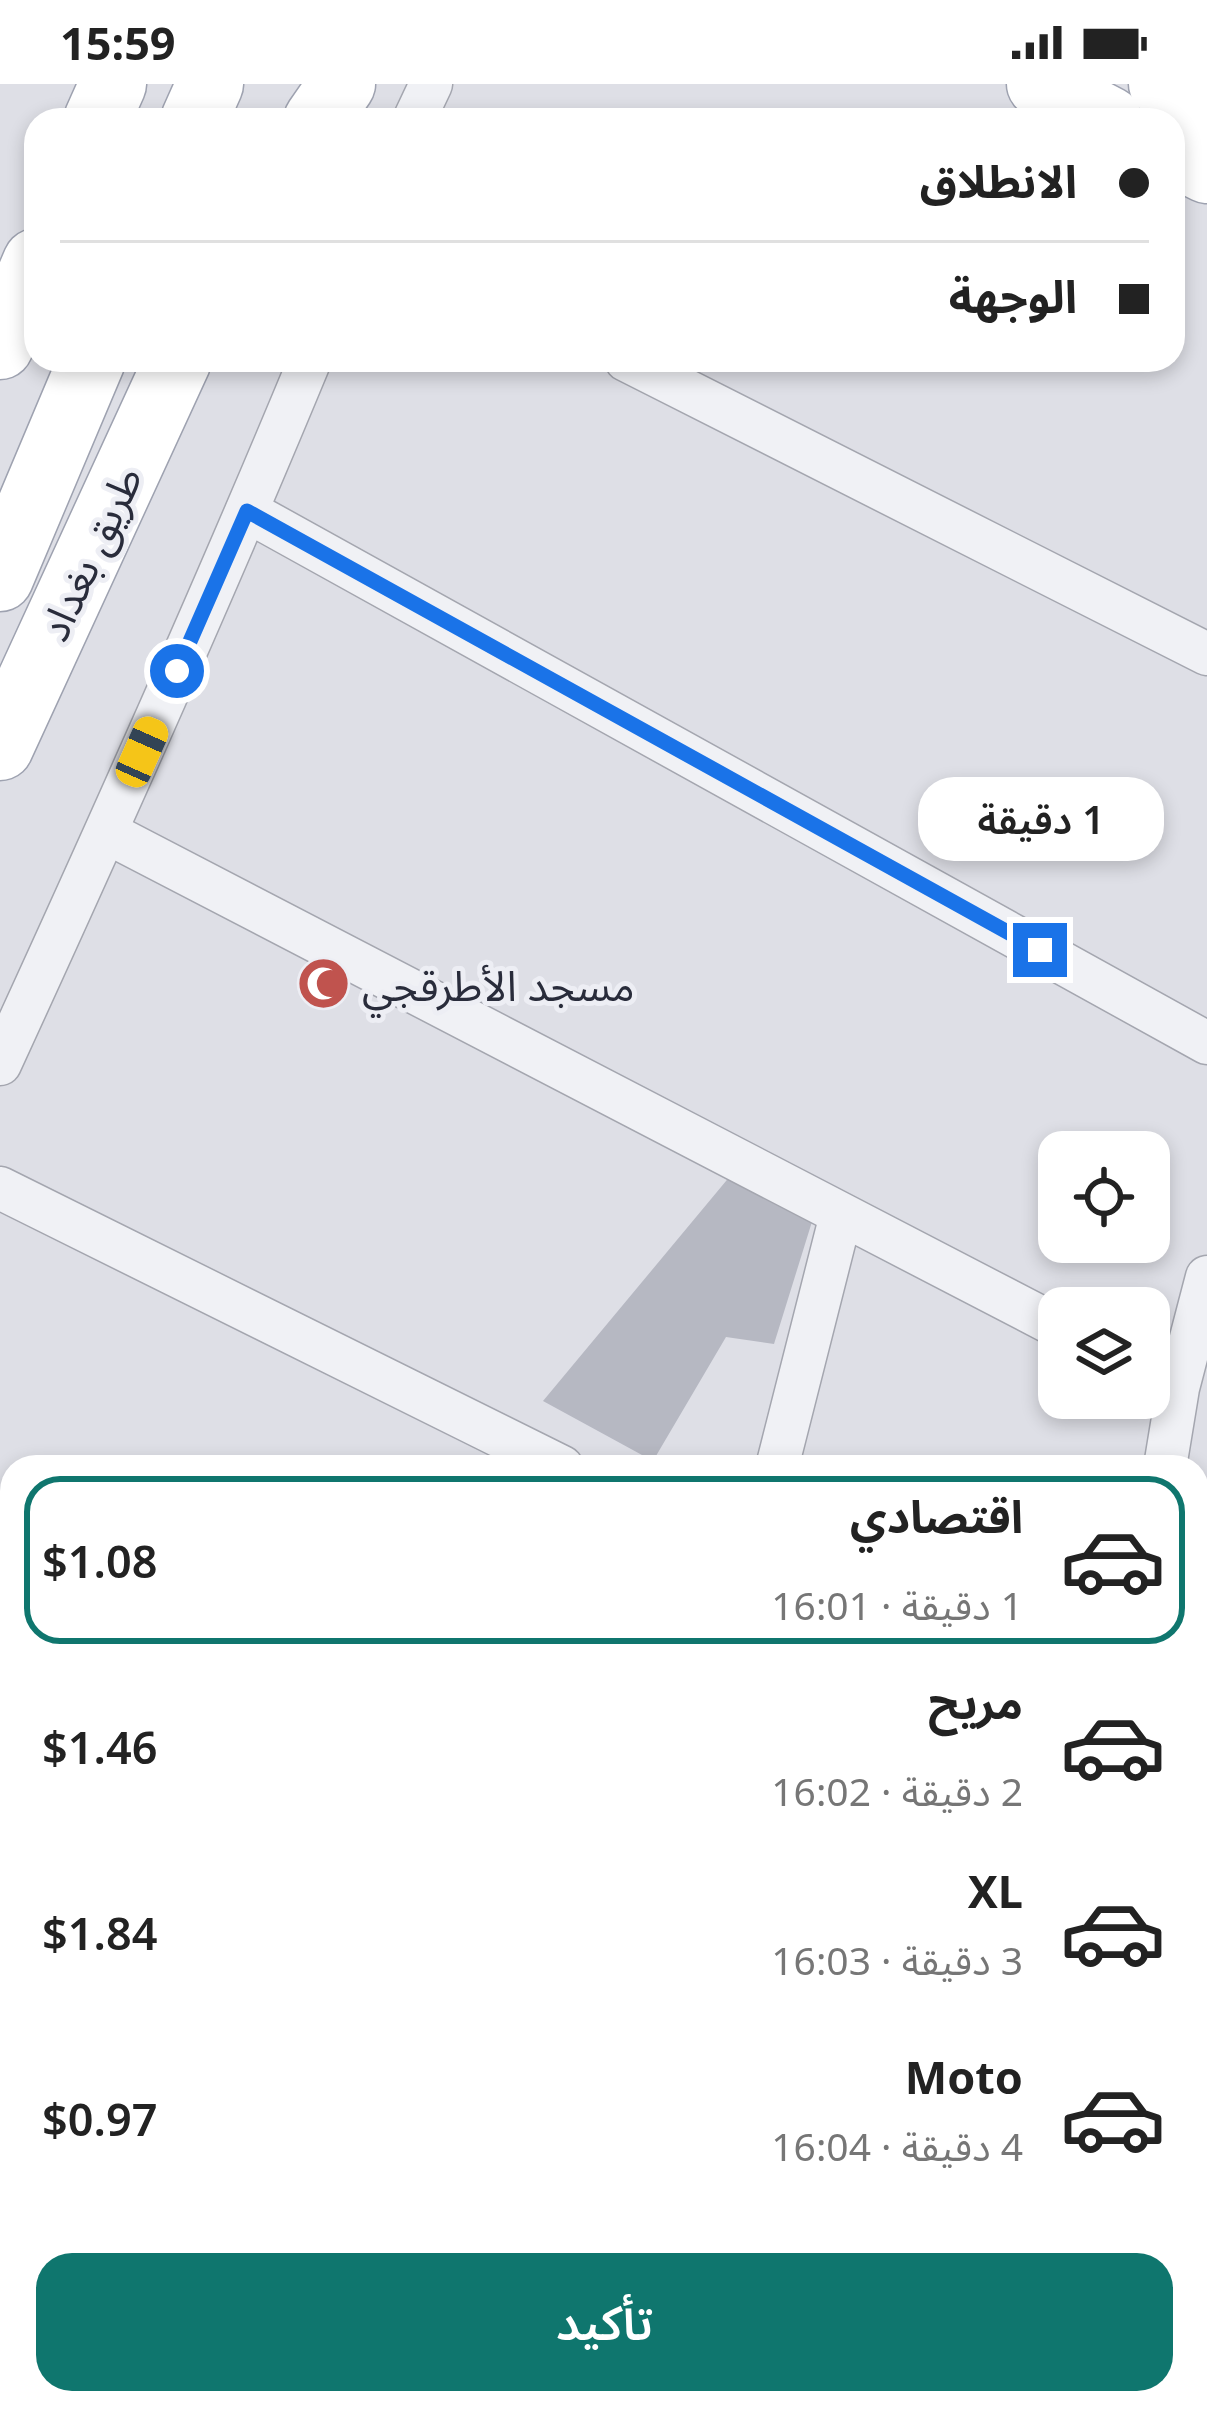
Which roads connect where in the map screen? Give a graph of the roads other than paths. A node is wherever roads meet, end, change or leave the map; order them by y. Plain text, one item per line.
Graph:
1 (1040, 84) edge
2 (1162, 84) edge
3 (1207, 106) edge
4 (1086, 108) edge
5 (24, 290) edge
6 (0, 346) edge
7 (43, 372) edge
8 (87, 372) edge
9 (172, 372) edge
10 (305, 372) edge
11 (650, 372) edge
12 (0, 468) edge
13 (247, 511) junction
14 (0, 578) edge
15 (1207, 654) edge
16 (0, 746) edge
17 (106, 832) junction
18 (1207, 1042) edge
19 (0, 1064) edge
20 (0, 1188) edge
21 (841, 1215) junction
22 (1207, 1277) edge
23 (1038, 1316) edge
24 (1170, 1366) edge
25 (1164, 1419) edge
26 (538, 1455) edge
27 (780, 1455) edge
28 (1165, 1455) edge

1 - 4 main road
2 - 3 main road
5 - 6 main road
7 - 12 main road
8 - 14 main road
9 - 16 main road, طريق بغداد
10 - 13 street
11 - 15 street
13 - 17 street
13 - 18 street
17 - 19 street
17 - 21 street
20 - 26 street
21 - 23 street
21 - 27 street
22 - 24 street
25 - 28 street

